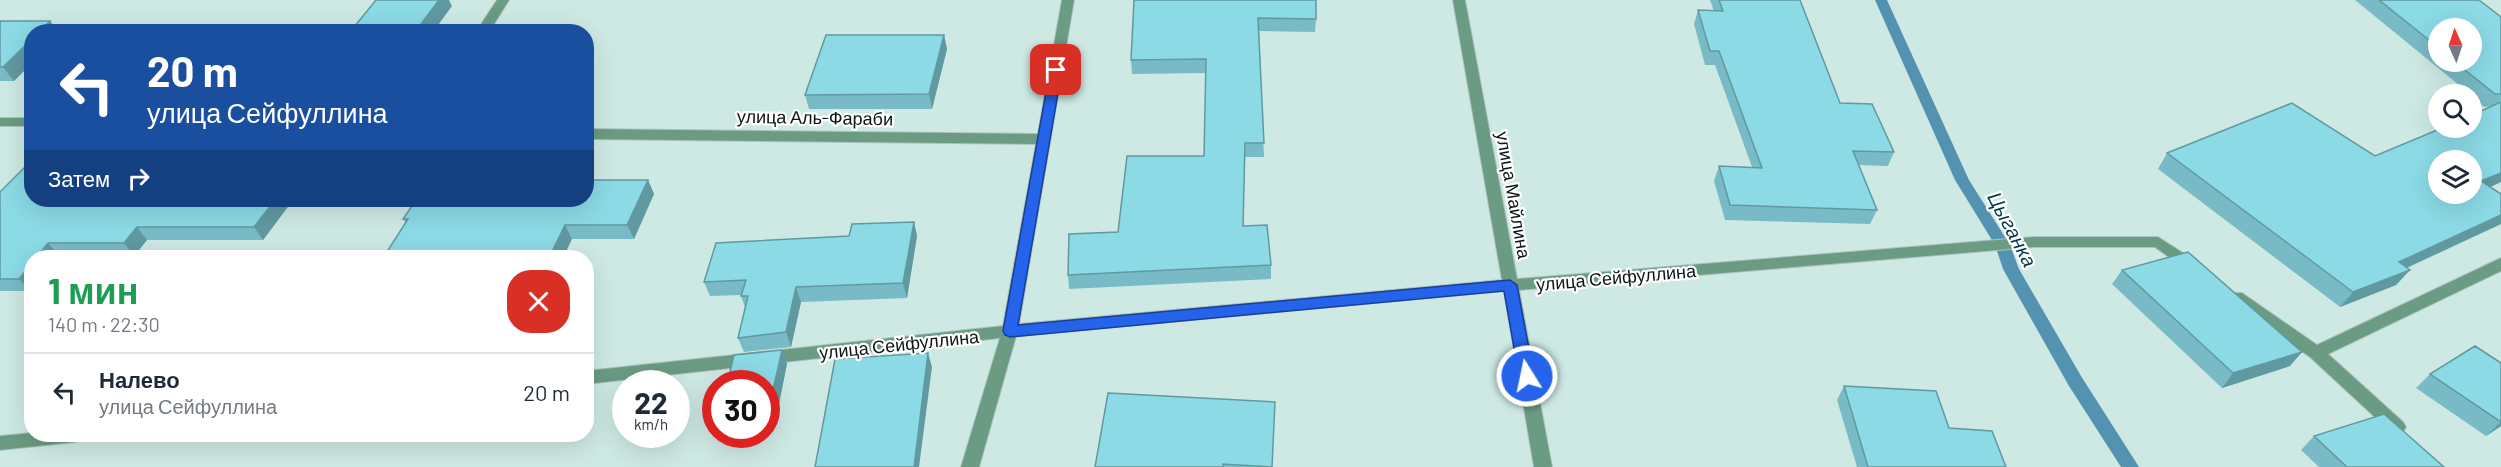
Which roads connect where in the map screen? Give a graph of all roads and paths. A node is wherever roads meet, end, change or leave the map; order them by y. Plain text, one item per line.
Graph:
1 (503, 0) edge
2 (1068, 0) edge
3 (1459, 0) edge
4 (487, 24) edge
5 (0, 122) edge
6 (24, 123) edge
7 (594, 134) edge
8 (1044, 139) junction
9 (2501, 264) edge
10 (2204, 274) edge
11 (1510, 285) junction
12 (2223, 287) edge
13 (1010, 331) junction
14 (2316, 353) junction
15 (594, 377) edge
16 (2407, 436) edge
17 (24, 440) edge
18 (0, 443) edge
19 (970, 467) edge
20 (1543, 467) edge

1 - 4 street
2 - 8 street
3 - 11 street, улица Майлина
5 - 6 street
7 - 8 street, улица Аль-Фараби
8 - 13 street
9 - 14 street
10 - 11 street, улица Сейфуллина
11 - 13 street, улица Сейфуллина
11 - 20 street, улица Майлина
12 - 14 street
13 - 15 street, улица Сейфуллина
13 - 19 street
14 - 16 street
17 - 18 street

